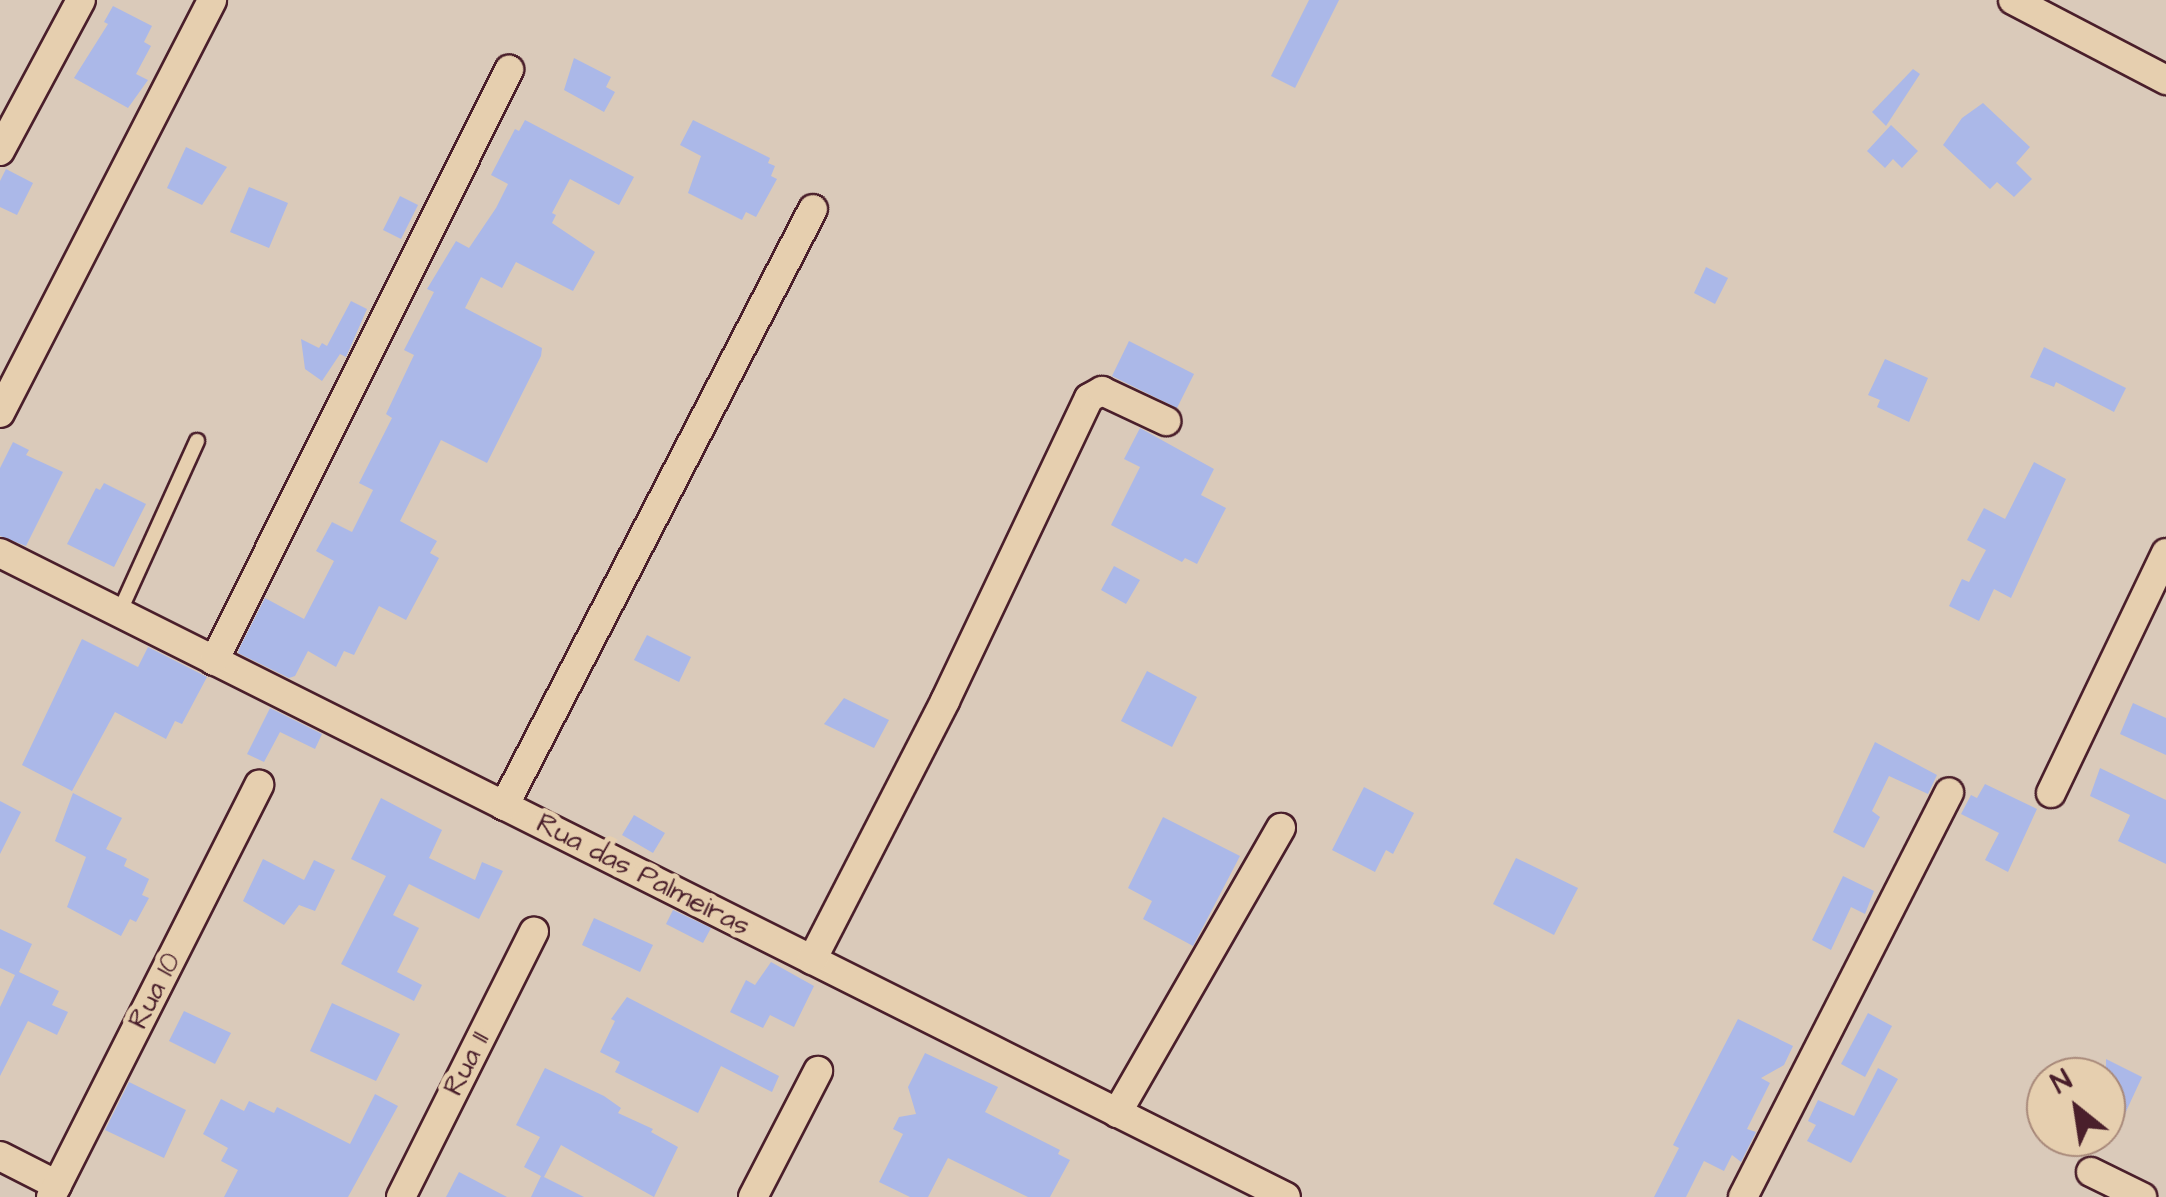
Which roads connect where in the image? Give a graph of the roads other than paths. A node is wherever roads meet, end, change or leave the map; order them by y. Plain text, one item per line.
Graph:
1 (81, 0) edge
2 (212, 0) edge
3 (2013, 0) edge
4 (508, 70) dead end
5 (2166, 80) edge
6 (0, 151) edge
7 (813, 209) dead end
8 (0, 413) edge
9 (1166, 421) dead end
10 (197, 441) dead end
11 (0, 553) edge
12 (2166, 554) edge
13 (119, 612) junction
14 (214, 660) junction
15 (259, 785) dead end
16 (1949, 792) dead end
17 (2051, 792) dead end
18 (504, 806) junction
19 (1281, 828) dead end
20 (534, 931) dead end
21 (812, 960) junction
22 (818, 1071) dead end
23 (1117, 1112) junction
24 (0, 1156) edge
25 (2091, 1172) dead end
26 (54, 1191) edge
27 (401, 1197) edge
28 (753, 1197) edge
29 (1286, 1197) edge
30 (1743, 1197) edge
31 (2142, 1197) edge

1 - 6 street
2 - 8 street
3 - 5 street
4 - 14 street
7 - 18 street
9 - 21 street
10 - 13 lane
11 - 13 street, Rua das Palmeiras
12 - 17 street
13 - 14 street, Rua das Palmeiras
14 - 18 street, Rua das Palmeiras
15 - 26 street, Rua 10
16 - 30 street
18 - 21 street, Rua das Palmeiras
19 - 23 street
20 - 27 street, Rua 11
21 - 23 street, Rua das Palmeiras
22 - 28 street
23 - 29 street, Rua das Palmeiras
24 - 26 street
25 - 31 street

